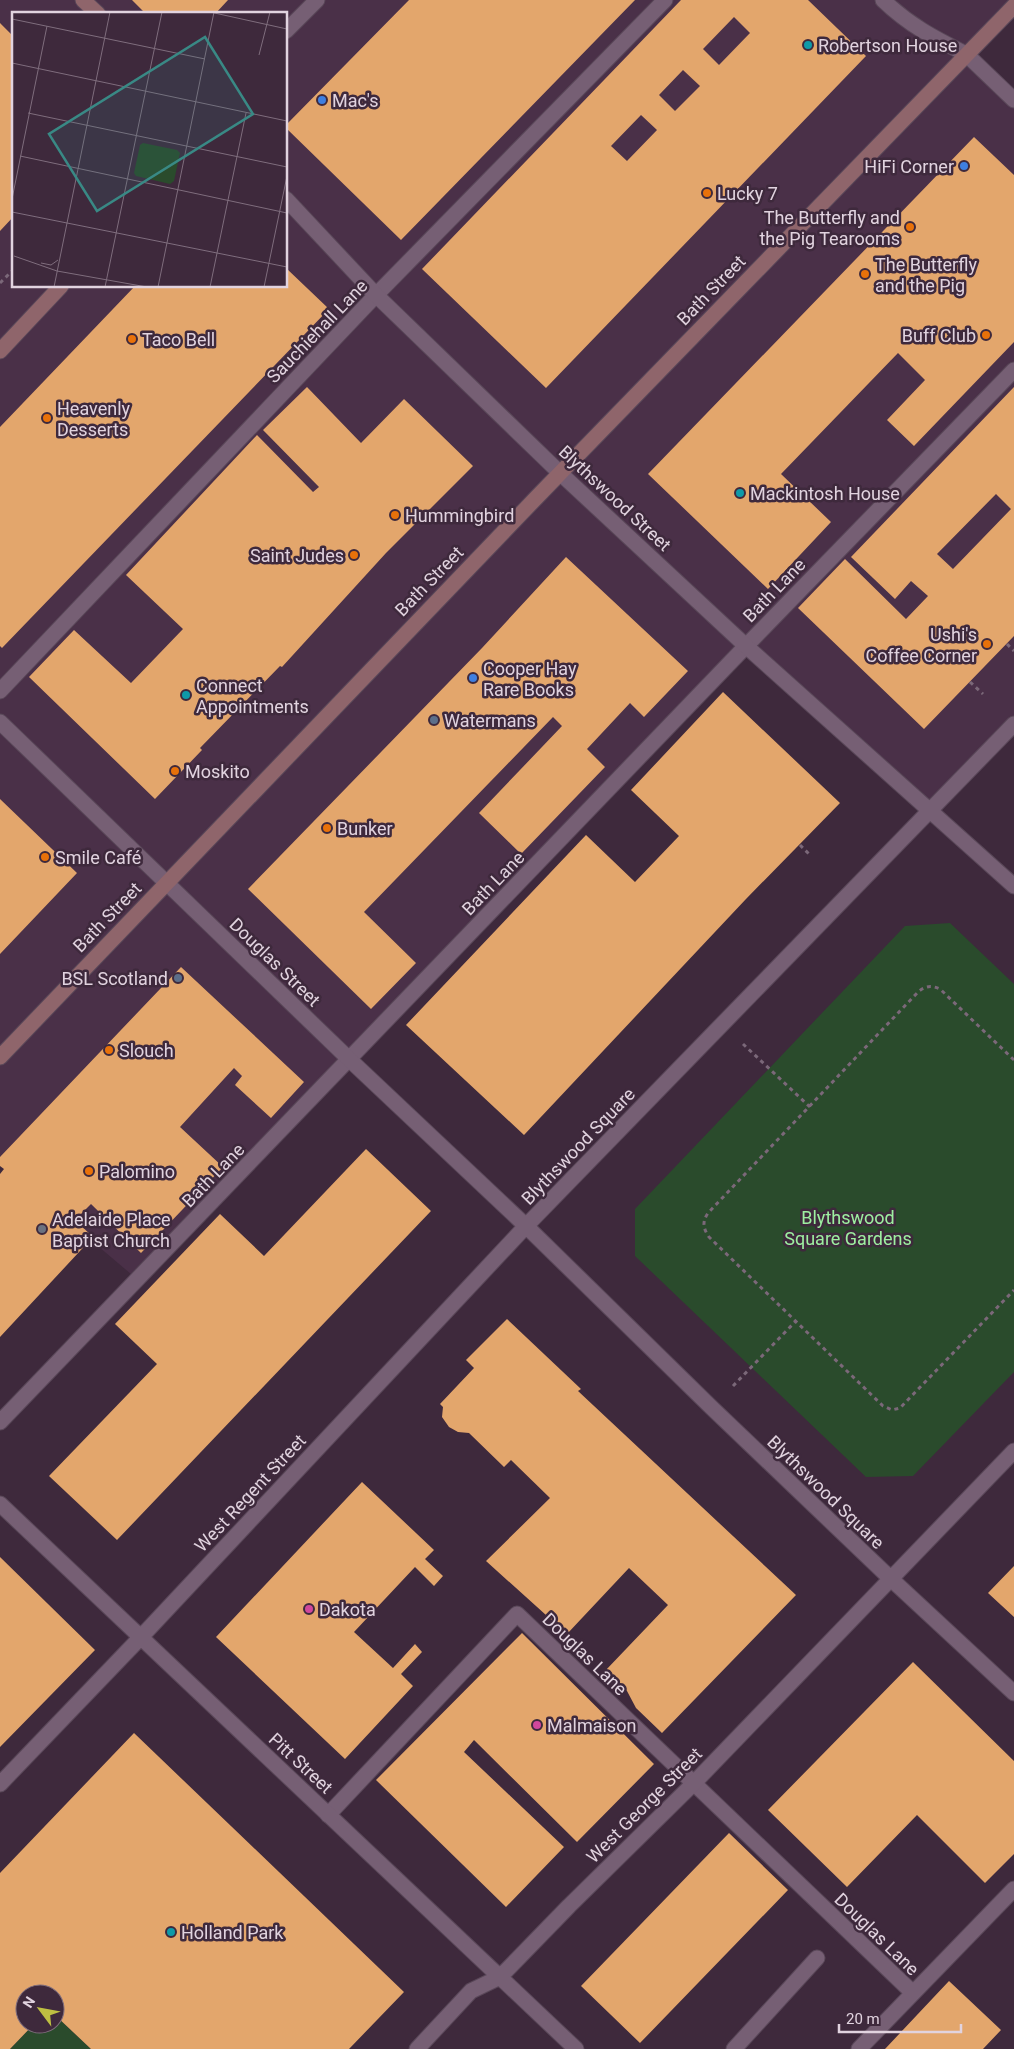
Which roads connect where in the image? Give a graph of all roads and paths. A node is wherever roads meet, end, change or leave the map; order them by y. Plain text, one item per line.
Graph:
1 (83, 0) edge
2 (317, 0) edge
3 (665, 0) edge
4 (883, 0) edge
5 (1014, 6) edge
6 (96, 12) edge
7 (288, 29) edge
8 (966, 54) junction
9 (1014, 100) edge
10 (288, 201) edge
11 (12, 270) edge
12 (0, 283) edge
13 (59, 288) edge
14 (376, 295) junction
15 (0, 351) edge
16 (1014, 370) edge
17 (560, 473) junction
18 (1007, 644) dead end
19 (746, 646) junction
20 (1014, 651) edge
21 (970, 682) dead end
22 (0, 691) edge
23 (982, 694) dead end
24 (0, 722) edge
25 (1014, 724) edge
26 (931, 811) junction
27 (800, 846) dead end
28 (811, 856) dead end
29 (166, 882) junction
30 (1014, 886) edge
31 (722, 1024) junction
32 (0, 1057) edge
33 (350, 1060) junction
34 (1014, 1060) edge
35 (810, 1107) junction
36 (526, 1226) junction
37 (1014, 1290) edge
38 (1010, 1295) junction
39 (1014, 1299) edge
40 (795, 1322) junction
41 (712, 1408) junction
42 (0, 1422) edge
43 (1014, 1451) edge
44 (0, 1504) edge
45 (890, 1578) junction
46 (141, 1637) junction
47 (1014, 1693) edge
48 (0, 1784) edge
49 (693, 1784) junction
50 (328, 1815) junction
51 (1014, 1888) edge
52 (817, 1958) dead end
53 (500, 1977) junction
54 (913, 1994) junction
55 (417, 2049) edge
56 (576, 2049) edge
57 (734, 2049) edge
58 (859, 2049) edge

1 - 6 street
2 - 7 street
3 - 14 street, Sauchiehall Lane
4 - 8 street
5 - 8 street, Bath Street
8 - 9 street
8 - 17 street, Bath Street
10 - 14 street, Blythswood Street
11 - 12 path
13 - 15 street
14 - 17 street, Blythswood Street
14 - 22 street, Sauchiehall Lane
16 - 19 street, Bath Lane
17 - 19 street, Blythswood Street
17 - 29 street, Bath Street
18 - 20 path
19 - 26 street, Blythswood Street
19 - 33 street, Bath Lane
21 - 23 path
24 - 29 street, Douglas Street
25 - 26 street
26 - 30 street
26 - 31 street, Blythswood Square
27 - 28 path
29 - 32 street, Bath Street
29 - 33 street, Douglas Street
31 - 35 path
31 - 36 street, Blythswood Square
33 - 36 street, Douglas Street
33 - 42 street, Bath Lane
34 - 35 path
35 - 40 path
36 - 41 street, Blythswood Square
36 - 46 street, West Regent Street
37 - 38 path
38 - 39 path
38 - 40 path
40 - 41 path
41 - 45 street, Blythswood Square
43 - 45 street
44 - 46 street, Pitt Street
45 - 47 street
45 - 49 street, West George Street
46 - 48 street, West Regent Street
46 - 50 street, Pitt Street
49 - 50 street, Douglas Lane
49 - 53 street, West George Street
49 - 54 street, Douglas Lane
50 - 53 street, Pitt Street
51 - 54 street
52 - 57 street
53 - 55 street, West George Street
53 - 56 street, Pitt Street
54 - 58 street

